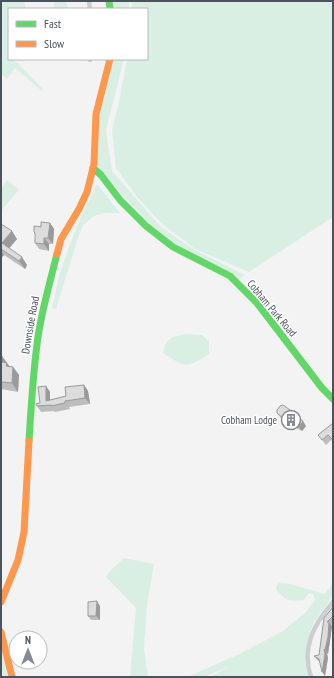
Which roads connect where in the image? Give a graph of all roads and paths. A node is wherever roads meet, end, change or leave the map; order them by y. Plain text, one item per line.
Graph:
1 (110, 60) edge
2 (93, 168) junction
3 (333, 399) edge
4 (1, 602) edge
5 (333, 602) edge
6 (1, 632) edge
7 (12, 677) edge
8 (311, 677) edge

1 - 2 street, Downside Road
2 - 3 street, Cobham Park Road
2 - 4 street, Downside Road
5 - 8 street
6 - 7 street

